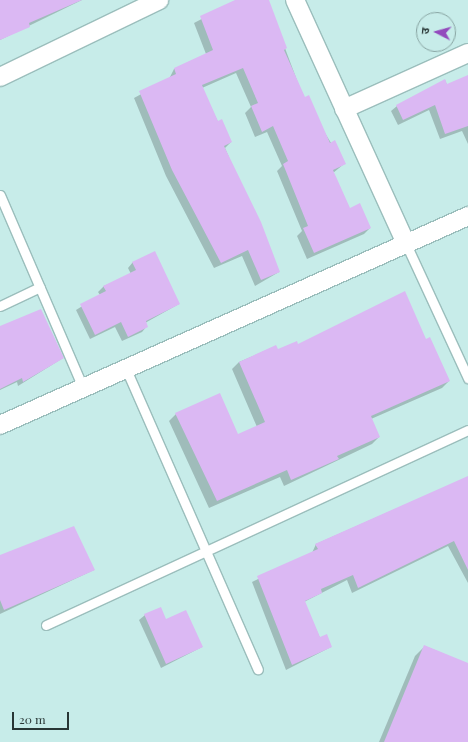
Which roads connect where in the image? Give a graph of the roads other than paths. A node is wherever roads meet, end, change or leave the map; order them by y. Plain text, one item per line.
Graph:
1 (159, 0) edge
2 (295, 0) edge
3 (468, 53) edge
4 (0, 77) edge
5 (344, 109) junction
6 (0, 195) edge
7 (468, 216) edge
8 (406, 244) junction
9 (40, 287) junction
10 (0, 306) edge
11 (126, 369) junction
12 (468, 378) edge
13 (83, 388) junction
14 (0, 425) edge
15 (468, 430) edge
16 (206, 551) junction
17 (46, 625) dead end
18 (258, 669) dead end

1 - 4 street
2 - 5 street
3 - 5 street
5 - 8 street
6 - 9 lane
7 - 8 street
8 - 11 street
8 - 12 lane
9 - 10 lane
9 - 13 lane
11 - 13 street
11 - 16 lane
13 - 14 street
15 - 16 lane
16 - 17 lane
16 - 18 lane

